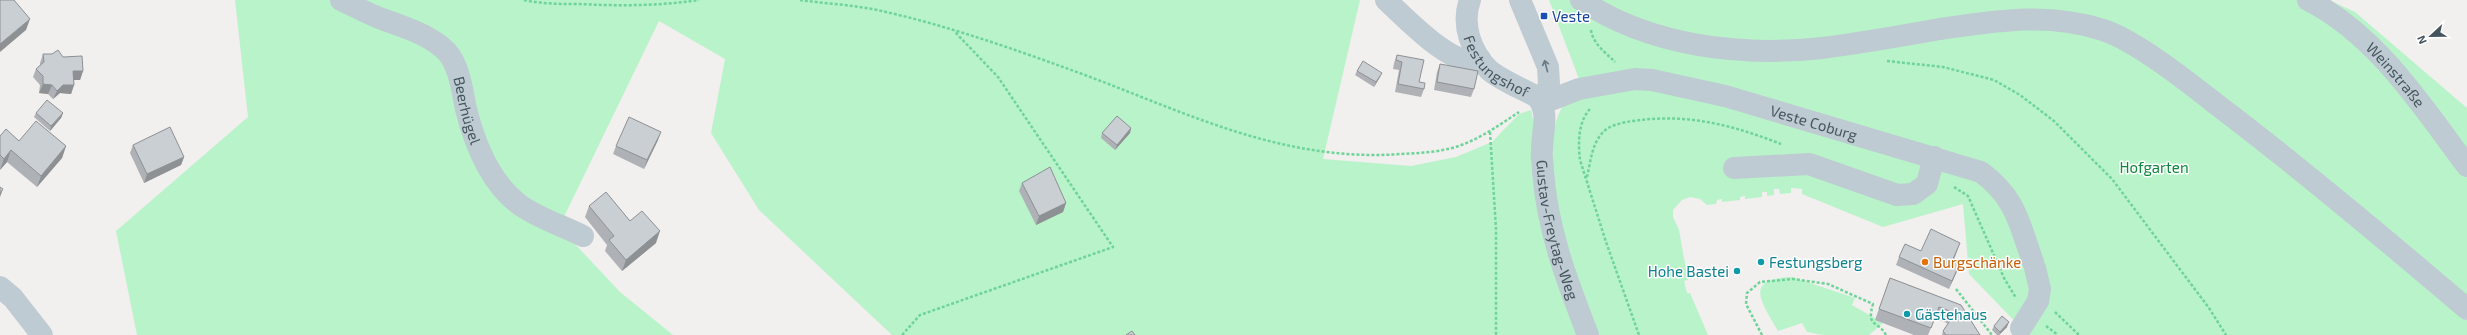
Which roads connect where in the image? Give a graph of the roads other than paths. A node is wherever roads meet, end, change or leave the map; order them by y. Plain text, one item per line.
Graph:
1 (341, 0) edge
2 (1386, 0) edge
3 (1470, 0) edge
4 (1520, 0) edge
5 (2308, 0) edge
6 (1588, 5) edge
7 (1480, 59) junction
8 (1544, 112) junction
9 (1932, 164) junction
10 (2467, 166) edge
11 (1734, 168) dead end
12 (583, 236) dead end
13 (0, 287) edge
14 (2467, 309) edge
15 (2019, 331) edge
16 (42, 335) edge
17 (1588, 335) edge

1 - 12 street, Beerhügel
2 - 7 street
3 - 7 street, Festungshof
8 -> 4 street, Gustav-Freytag-Weg
5 - 10 street, Weinstraße
6 - 14 street
7 - 8 street, Festungshof
8 - 9 street, Veste Coburg
8 - 17 street, Gustav-Freytag-Weg
9 - 11 street
9 - 15 street, Veste Coburg, bridge
13 - 16 street

